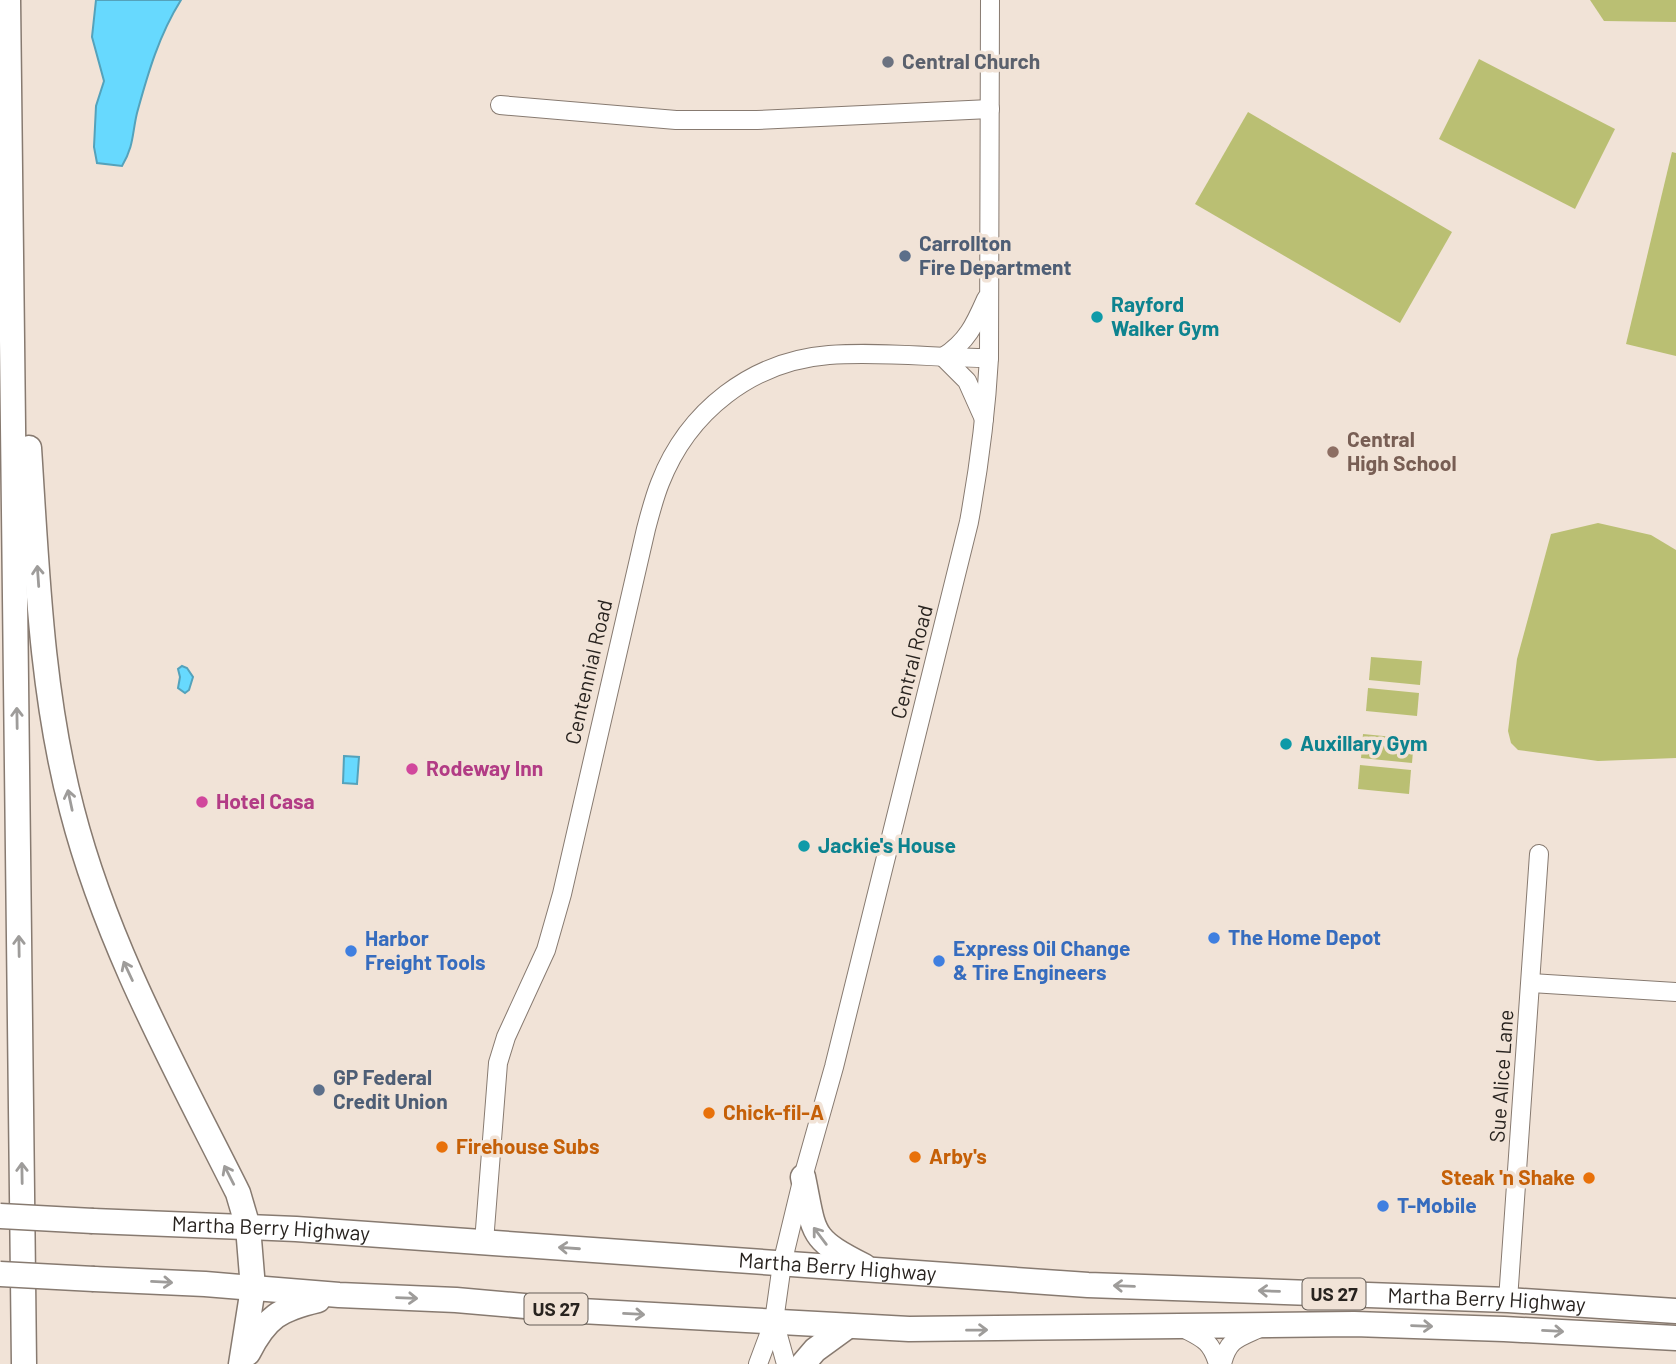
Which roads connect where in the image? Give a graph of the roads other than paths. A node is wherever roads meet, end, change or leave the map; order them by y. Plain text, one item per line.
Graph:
1 (8, 0) edge
2 (990, 0) edge
3 (500, 106) dead end
4 (990, 109) junction
5 (12, 179) junction
6 (990, 290) junction
7 (943, 357) junction
8 (989, 358) junction
9 (985, 419) junction
10 (1539, 854) dead end
11 (1531, 983) junction
12 (1676, 992) edge
13 (803, 1177) junction
14 (0, 1216) edge
15 (248, 1227) junction
16 (484, 1242) junction
17 (782, 1264) junction
18 (871, 1269) junction
19 (0, 1274) edge
20 (253, 1288) junction
21 (339, 1295) junction
22 (1508, 1300) junction
23 (1676, 1311) edge
24 (774, 1321) junction
25 (848, 1326) junction
26 (1264, 1326) junction
27 (1181, 1327) junction
28 (1504, 1329) junction
29 (1676, 1338) edge
30 (24, 1364) edge
31 (242, 1364) edge
32 (758, 1364) edge
33 (786, 1364) edge
34 (803, 1364) edge
35 (1220, 1364) edge

1 - 5 highway
2 - 4 street, Central Road
3 - 4 street
4 - 6 street, Central Road
15 -> 5 highway
30 -> 5 highway
6 - 7 street
6 - 8 street, Central Road
7 - 8 street, Centennial Road
7 - 9 street
7 - 16 street, Centennial Road
8 - 9 street, Central Road
9 - 13 street, Central Road
10 - 11 street, Sue Alice Lane
11 - 12 street
11 - 22 street, Sue Alice Lane
13 - 17 street, Central Road
18 -> 13 highway
14 - 15 highway, Martha Berry Highway / US 27, bridge
15 - 16 highway, Martha Berry Highway / US 27
15 - 20 highway
17 -> 16 highway, Martha Berry Highway / US 27
17 - 18 highway, Martha Berry Highway / US 27
17 - 24 street, Central Road
22 -> 18 highway, Martha Berry Highway / US 27
19 -> 20 highway, Martha Berry Highway / US 27, bridge
20 - 21 highway, Martha Berry Highway / US 27
20 - 31 highway
21 -> 24 highway, Martha Berry Highway / US 27
21 - 31 highway
22 - 23 highway, Martha Berry Highway / US 27
22 - 28 highway
24 - 25 highway, Martha Berry Highway / US 27
24 - 32 street, Central Road
24 - 33 street, Central Road
25 -> 27 highway, Martha Berry Highway / US 27
25 - 34 highway
26 - 27 highway, Martha Berry Highway / US 27
26 -> 28 highway, Martha Berry Highway / US 27
26 - 35 street
27 - 35 street
28 -> 29 highway, Martha Berry Highway / US 27

